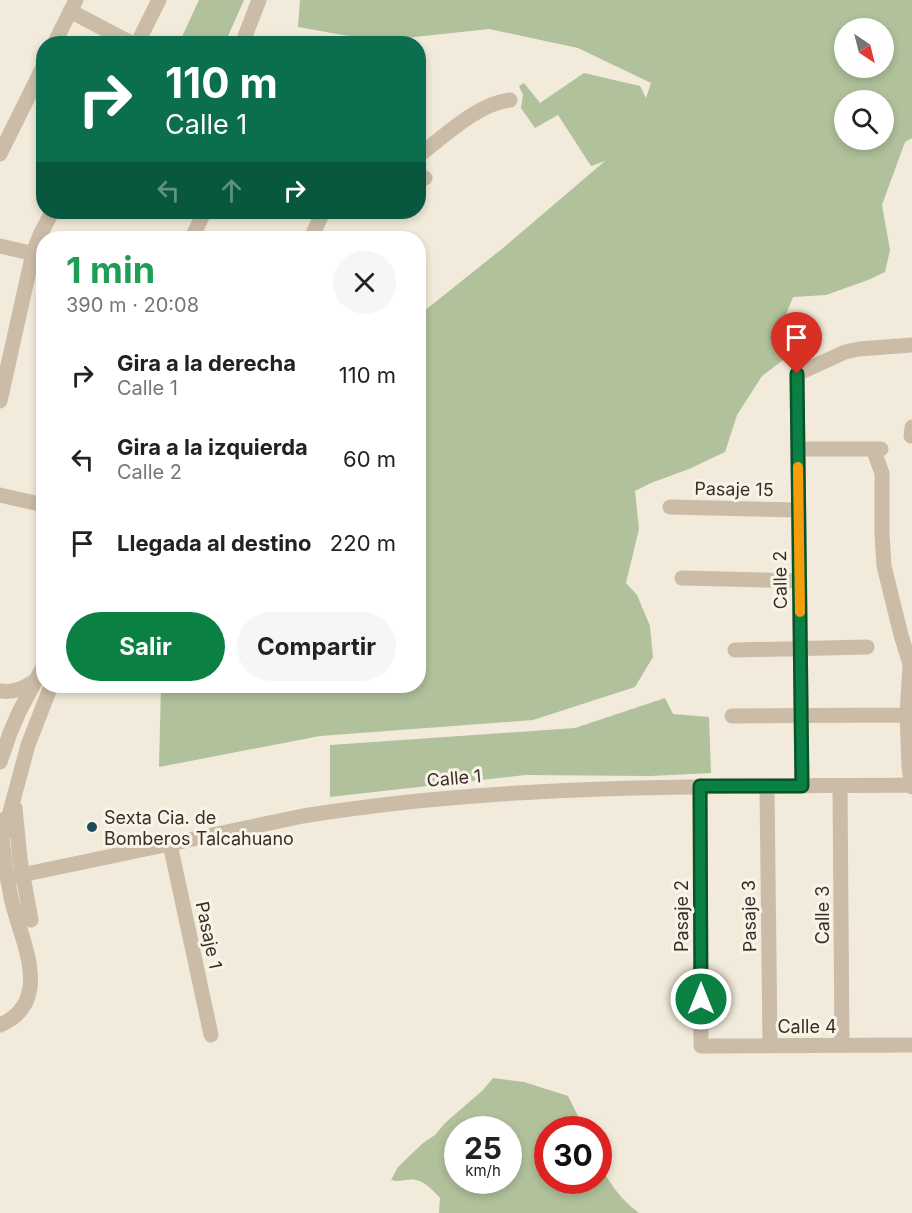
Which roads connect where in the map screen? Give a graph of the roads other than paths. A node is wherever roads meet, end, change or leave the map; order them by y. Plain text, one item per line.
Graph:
1 (159, 0) edge
2 (259, 0) edge
3 (73, 6) edge
4 (58, 36) edge
5 (122, 36) edge
6 (139, 36) edge
7 (245, 36) edge
8 (36, 81) edge
9 (510, 100) dead end
10 (426, 150) edge
11 (0, 153) edge
12 (0, 246) edge
13 (36, 254) edge
14 (36, 262) edge
15 (912, 345) edge
16 (0, 401) edge
17 (798, 449) junction
18 (0, 495) edge
19 (36, 503) edge
20 (670, 507) dead end
21 (798, 510) junction
22 (682, 578) dead end
23 (800, 581) junction
24 (867, 647) dead end
25 (800, 649) junction
26 (735, 650) dead end
27 (36, 680) joint
28 (0, 691) edge
29 (48, 693) edge
30 (801, 714) junction
31 (907, 715) junction
32 (732, 716) dead end
33 (0, 762) edge
34 (700, 786) junction
35 (767, 786) junction
36 (802, 786) junction
37 (840, 786) junction
38 (912, 786) edge
39 (14, 796) junction
40 (0, 820) edge
41 (2, 839) junction
42 (170, 844) junction
43 (15, 877) junction
44 (31, 920) dead end
45 (0, 1025) edge
46 (211, 1035) dead end
47 (842, 1045) junction
48 (912, 1045) edge
49 (701, 1046) joint
50 (770, 1046) junction

1 - 6 street
2 - 7 street
3 - 4 street
3 - 5 street
8 - 11 street
9 - 10 street
12 - 13 street
14 - 16 street
15 - 17 street, Calle 2
17 - 21 street, Calle 2
17 - 31 street
18 - 19 street
20 - 21 street, Pasaje 15
21 - 23 street, Calle 2
22 - 23 street
23 - 25 street, Calle 2
24 - 25 street
25 - 26 street
25 - 30 street, Calle 2
27 - 28 street
27 - 33 street
29 - 39 street
30 - 31 street
30 - 32 street
30 - 36 street, Calle 2
31 - 38 street
34 - 35 street, Calle 1
34 - 42 street, Calle 1
34 - 49 street, Pasaje 2
35 - 36 street, Calle 1
35 - 50 street, Pasaje 3
36 - 37 street, Calle 1
37 - 38 street, Calle 1
37 - 47 street, Calle 3
39 - 41 street
39 - 43 street
40 - 41 street
41 - 43 street
42 - 43 street, Calle 1
42 - 46 street, Pasaje 1
43 - 44 street
43 - 45 street
47 - 48 street, Calle 4
47 - 50 street, Calle 4
49 - 50 street, Calle 4

